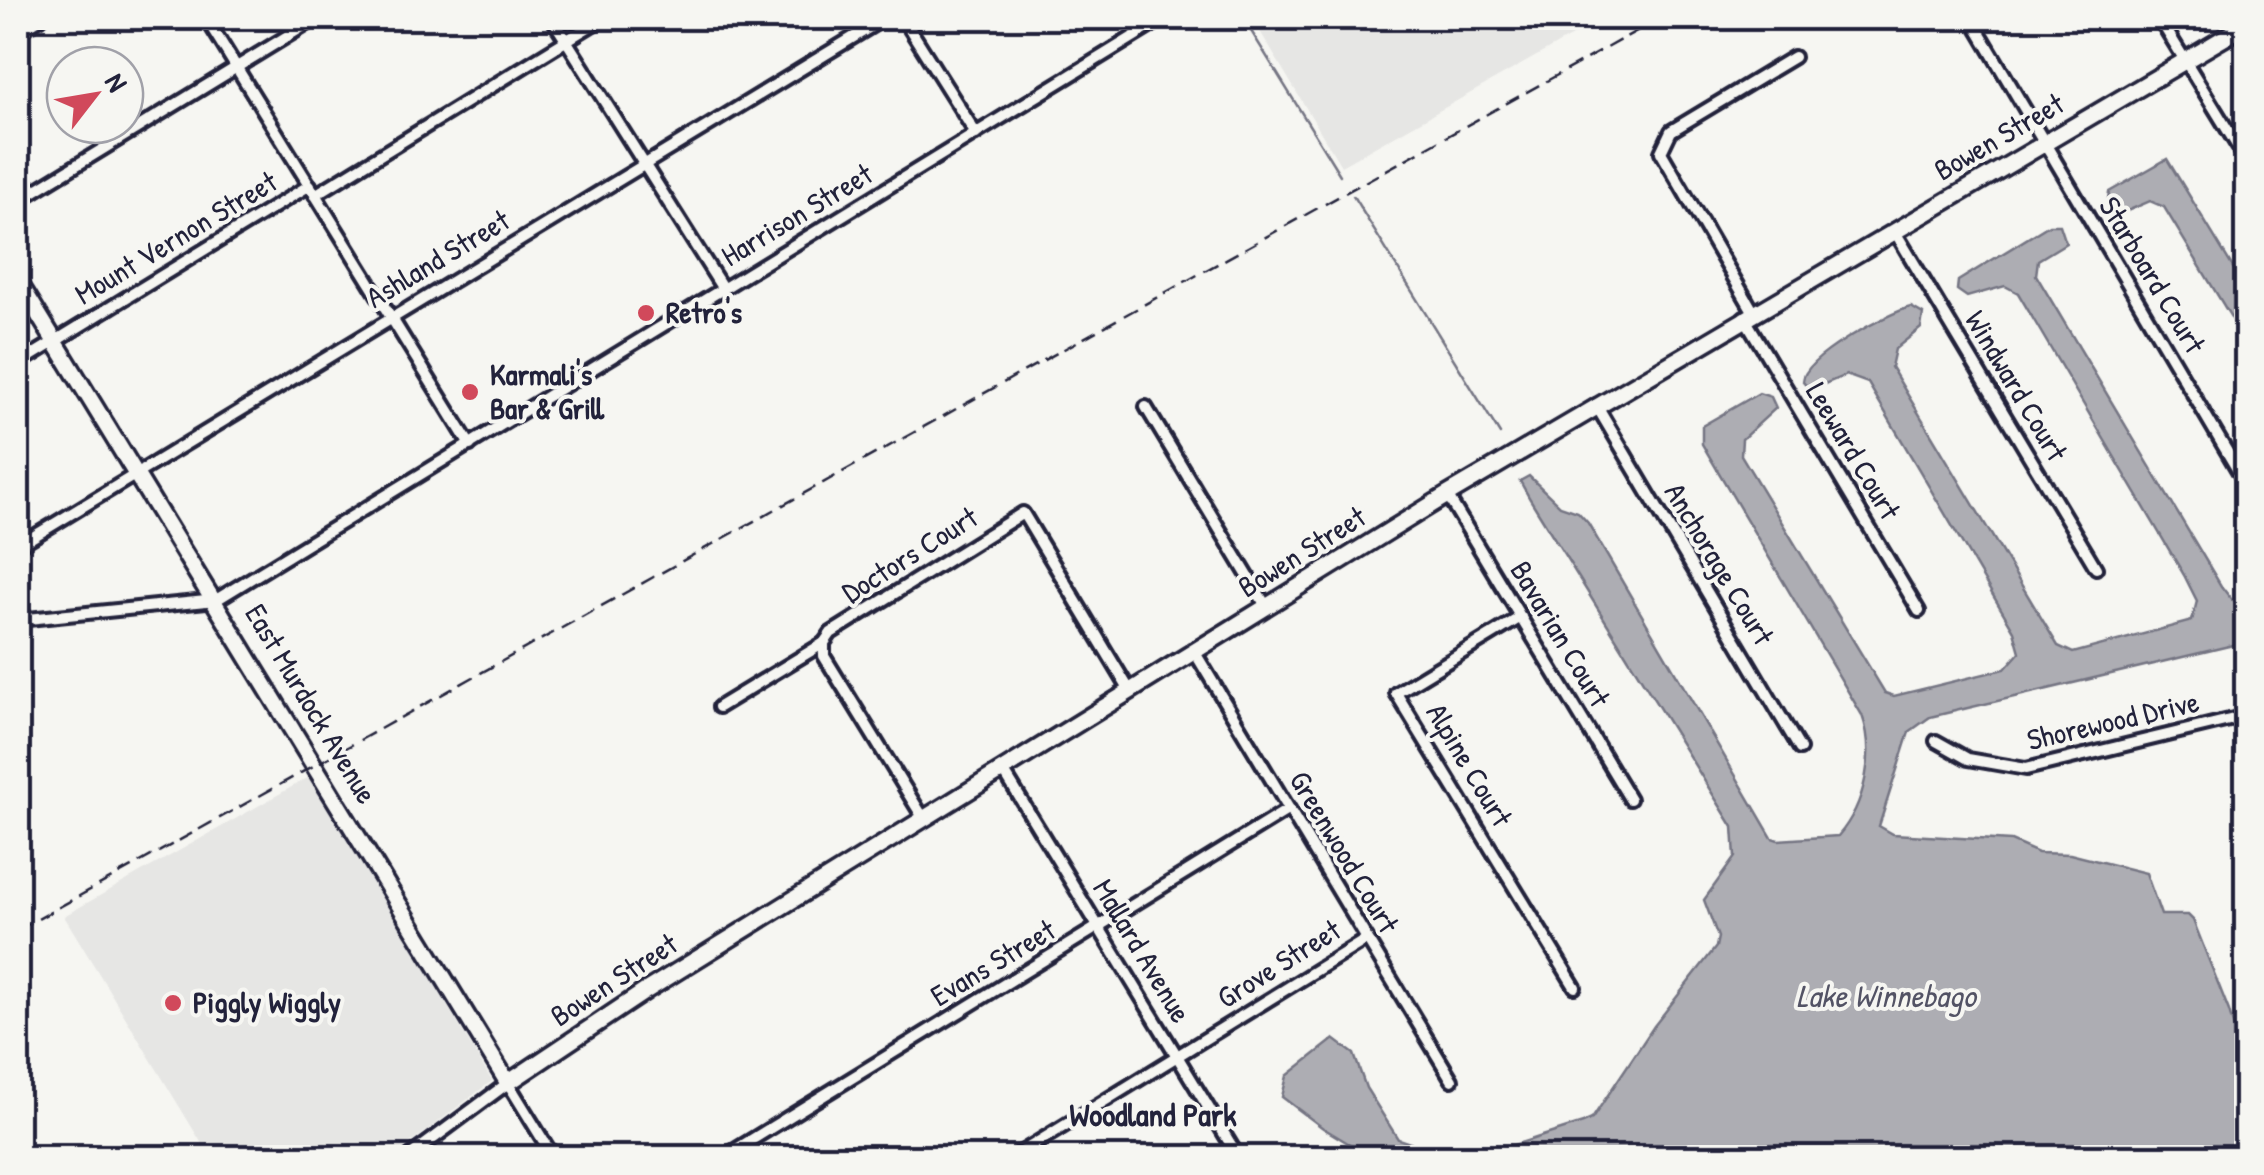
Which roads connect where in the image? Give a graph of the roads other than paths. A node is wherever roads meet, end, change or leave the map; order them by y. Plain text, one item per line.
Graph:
1 (40, 18) edge
2 (206, 18) edge
3 (318, 18) edge
4 (552, 18) edge
5 (603, 18) edge
6 (885, 18) edge
7 (902, 18) edge
8 (1164, 18) edge
9 (1971, 18) edge
10 (2159, 18) edge
11 (2246, 26) edge
12 (18, 32) edge
13 (566, 40) junction
14 (1794, 58) dead end
15 (2186, 61) junction
16 (237, 66) junction
17 (976, 134) junction
18 (2044, 144) junction
19 (2246, 160) edge
20 (644, 164) junction
21 (312, 190) junction
22 (18, 201) edge
23 (1893, 229) junction
24 (18, 281) edge
25 (723, 289) junction
26 (1748, 314) junction
27 (391, 317) junction
28 (54, 342) junction
29 (18, 364) edge
30 (1596, 404) junction
31 (1146, 407) dead end
32 (470, 445) junction
33 (136, 473) junction
34 (2246, 484) edge
35 (1447, 494) junction
36 (18, 546) edge
37 (2096, 568) dead end
38 (216, 600) junction
39 (1266, 606) junction
40 (1919, 612) dead end
41 (1520, 616) junction
42 (18, 620) edge
43 (824, 643) junction
44 (1194, 651) junction
45 (1130, 691) junction
46 (719, 708) dead end
47 (2246, 716) edge
48 (1936, 741) dead end
49 (1800, 749) dead end
50 (1003, 770) junction
51 (1630, 799) dead end
52 (1289, 808) junction
53 (924, 819) junction
54 (1099, 928) junction
55 (1367, 938) junction
56 (1576, 988) dead end
57 (1177, 1057) junction
58 (1452, 1080) dead end
59 (508, 1083) junction
60 (407, 1158) edge
61 (554, 1158) edge
62 (722, 1158) edge
63 (1012, 1158) edge
64 (1239, 1158) edge

1 - 12 street
2 - 16 street
3 - 16 street
4 - 13 street
5 - 13 street, Mount Vernon Street
6 - 20 street, Ashland Street
7 - 17 street
8 - 17 street, Harrison Street
9 - 18 street, Starboard Court
10 - 15 street
11 - 15 main road, Bowen Street
13 - 20 street
13 - 21 street, Mount Vernon Street
14 - 26 street, Leeward Court
15 - 18 main road, Bowen Street
15 - 19 street
16 - 21 street
16 - 22 street
17 - 25 street, Harrison Street
18 - 23 main road, Bowen Street
18 - 34 street, Starboard Court
20 - 25 street
20 - 27 street, Ashland Street
21 - 27 street
21 - 28 street, Mount Vernon Street
23 - 26 main road, Bowen Street
23 - 37 street, Windward Court
24 - 28 main road, East Murdock Avenue
25 - 32 street, Harrison Street
26 - 30 main road, Bowen Street
26 - 40 street, Leeward Court
27 - 32 street
27 - 33 street, Ashland Street
28 - 29 street, Mount Vernon Street
28 - 33 main road, East Murdock Avenue
30 - 35 main road, Bowen Street
30 - 49 street, Anchorage Court
31 - 39 street
32 - 38 street, Harrison Street
33 - 36 street, Ashland Street
33 - 38 main road, East Murdock Avenue
35 - 39 main road, Bowen Street
35 - 41 street, Bavarian Court
38 - 42 street, Harrison Street
38 - 59 main road, East Murdock Avenue
39 - 44 main road, Bowen Street
41 - 51 street, Bavarian Court
41 - 56 street, Alpine Court
43 - 45 street, Doctors Court
43 - 46 street
43 - 53 street
44 - 45 main road, Bowen Street
44 - 52 street, Greenwood Court
45 - 50 main road, Bowen Street
47 - 48 street, Shorewood Drive
50 - 53 main road, Bowen Street
50 - 54 street, Mallard Avenue
52 - 54 street, Evans Street
52 - 55 street, Greenwood Court
53 - 59 main road, Bowen Street
54 - 57 street, Mallard Avenue
54 - 62 street, Evans Street
55 - 57 street, Grove Street
55 - 58 street, Greenwood Court
57 - 63 street, Grove Street
57 - 64 street, Mallard Avenue
59 - 60 street, Bowen Street
59 - 61 street, East Murdock Avenue

